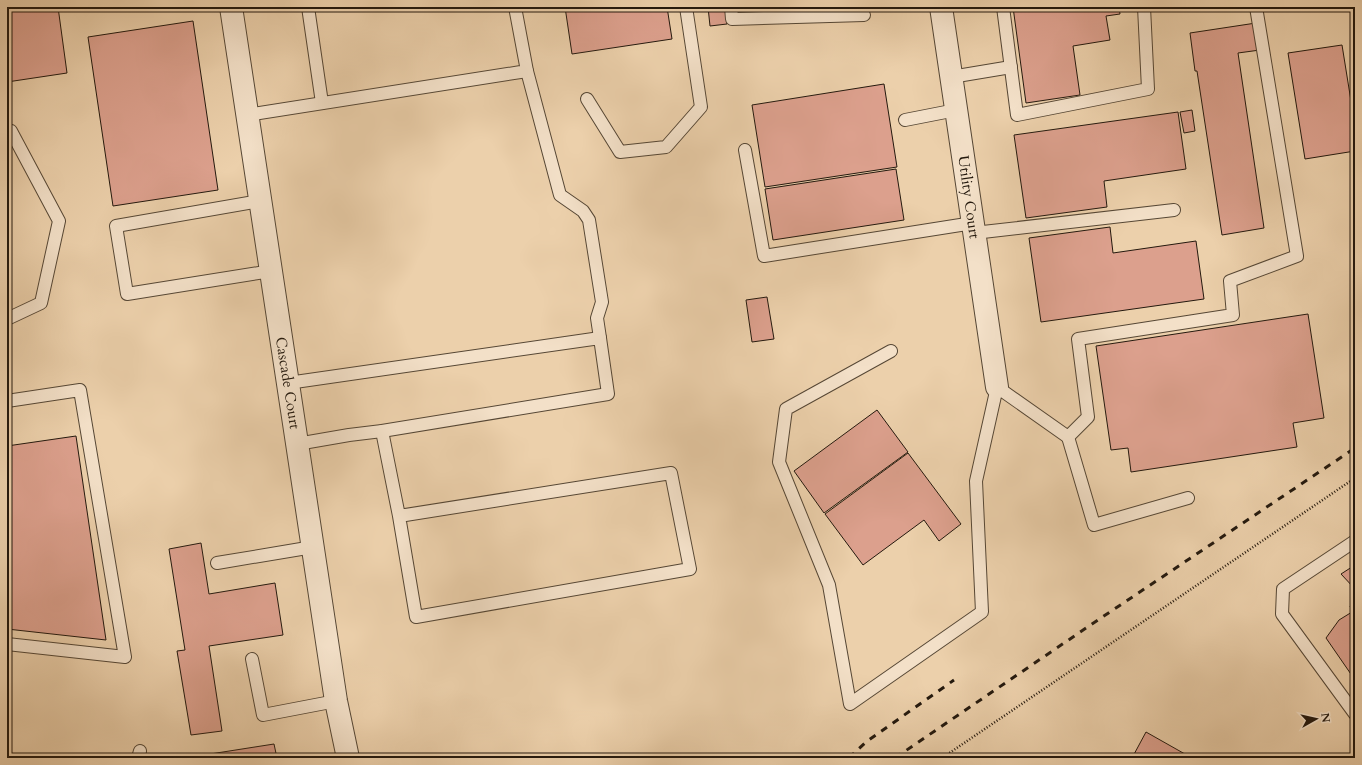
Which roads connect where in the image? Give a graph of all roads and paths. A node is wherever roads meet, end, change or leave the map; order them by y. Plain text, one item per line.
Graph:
1 (231, 7) edge
2 (308, 7) edge
3 (515, 7) edge
4 (686, 7) edge
5 (731, 7) edge
6 (941, 7) edge
7 (1003, 7) edge
8 (1144, 7) edge
9 (1256, 7) edge
10 (864, 15) dead end
11 (1011, 67) junction
12 (527, 71) junction
13 (951, 77) junction
14 (587, 99) dead end
15 (322, 103) junction
16 (956, 110) junction
17 (247, 115) junction
18 (905, 120) dead end
19 (7, 132) edge
20 (745, 150) dead end
21 (260, 201) junction
22 (1174, 210) dead end
23 (974, 228) junction
24 (271, 270) junction
25 (7, 319) edge
26 (600, 338) junction
27 (891, 352) dead end
28 (288, 384) junction
29 (997, 387) junction
30 (7, 401) edge
31 (382, 431) junction
32 (1068, 437) junction
33 (297, 444) junction
34 (1355, 478) edge
35 (1188, 498) dead end
36 (399, 516) junction
37 (1355, 541) edge
38 (313, 547) junction
39 (217, 563) dead end
40 (7, 644) edge
41 (252, 659) dead end
42 (336, 701) junction
43 (1355, 714) edge
44 (348, 758) edge
45 (942, 758) edge

1 - 17 street, Cascade Court
2 - 15 lane
3 - 12 lane
4 - 14 lane
5 - 10 lane
6 - 13 street, Utility Court
7 - 11 lane
8 - 11 lane
9 - 32 lane
11 - 13 lane
12 - 15 lane
12 - 26 lane
13 - 16 street, Utility Court
15 - 17 lane
16 - 18 lane
16 - 23 street, Utility Court
17 - 21 street, Cascade Court
19 - 25 lane
20 - 23 lane
21 - 24 street, Cascade Court
21 - 24 lane
22 - 23 lane
23 - 29 street, Utility Court
24 - 28 street, Cascade Court
26 - 28 lane
26 - 31 lane
27 - 29 lane
28 - 33 street, Cascade Court
29 - 32 lane
30 - 40 lane
31 - 33 lane
31 - 36 lane
32 - 35 lane
33 - 38 street, Cascade Court
34 - 45 path
36 - 36 lane
37 - 43 lane
38 - 39 lane
38 - 42 street, Cascade Court
41 - 42 lane
42 - 44 street, Cascade Court

